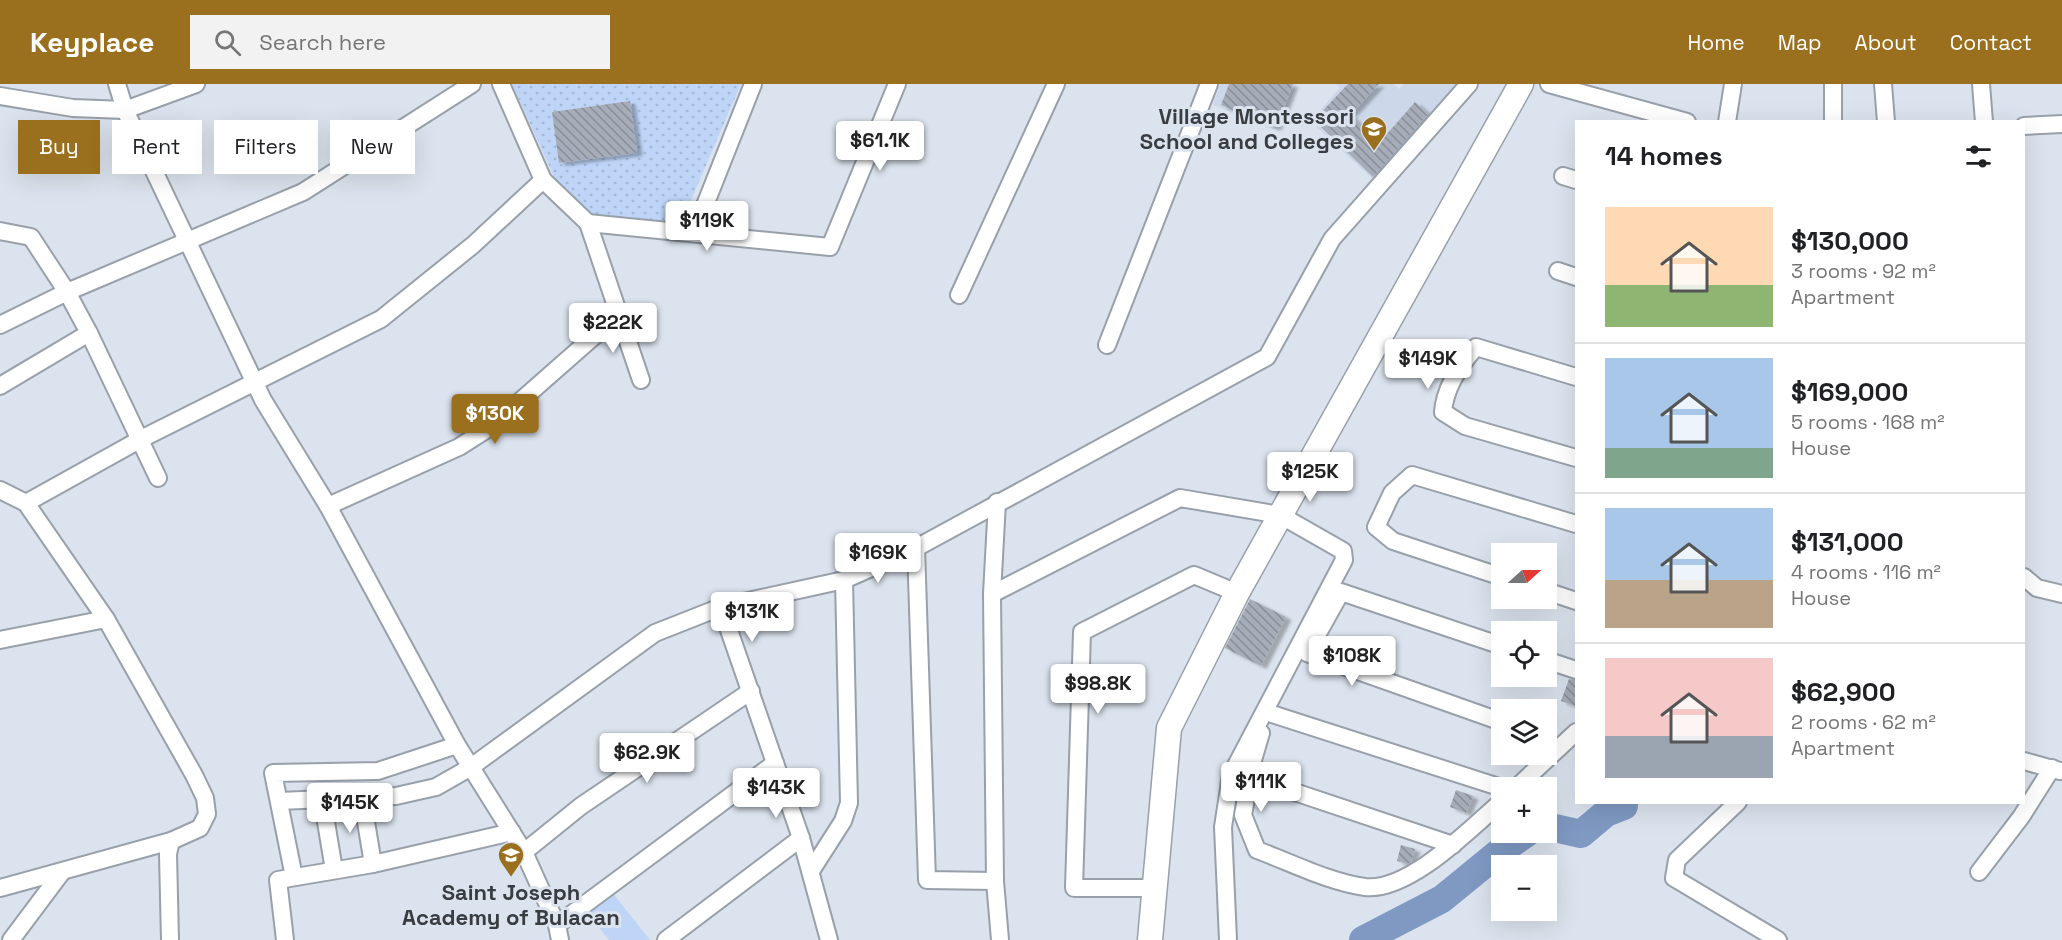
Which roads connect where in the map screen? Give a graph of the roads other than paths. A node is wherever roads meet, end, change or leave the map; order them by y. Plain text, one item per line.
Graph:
1 (117, 84) edge
2 (196, 84) edge
3 (472, 84) edge
4 (501, 84) edge
5 (753, 84) edge
6 (897, 84) edge
7 (1056, 84) edge
8 (1209, 84) edge
9 (1468, 84) edge
10 (1521, 84) edge
11 (1549, 84) edge
12 (1733, 84) edge
13 (1833, 84) edge
14 (1883, 84) edge
15 (1981, 84) edge
16 (0, 96) edge
17 (125, 110) junction
18 (1680, 120) edge
19 (1727, 120) edge
20 (1833, 120) edge
21 (1886, 120) edge
22 (1983, 120) edge
23 (2062, 124) edge
24 (2025, 126) edge
25 (543, 180) junction
26 (588, 223) junction
27 (0, 231) edge
28 (694, 233) junction
29 (187, 242) junction
30 (1558, 271) dead end
31 (1575, 278) edge
32 (67, 292) junction
33 (959, 295) dead end
34 (617, 316) junction
35 (0, 325) edge
36 (89, 333) junction
37 (1107, 345) dead end
38 (1575, 377) edge
39 (641, 380) dead end
40 (254, 381) junction
41 (0, 386) edge
42 (141, 439) junction
43 (1575, 458) edge
44 (158, 478) dead end
45 (0, 490) edge
46 (26, 502) junction
47 (997, 502) junction
48 (328, 506) junction
49 (1280, 514) junction
50 (1575, 524) edge
51 (916, 548) junction
52 (1491, 573) edge
53 (2025, 578) edge
54 (844, 580) junction
55 (1237, 593) junction
56 (992, 594) junction
57 (2062, 594) edge
58 (1557, 595) edge
59 (1575, 601) edge
60 (721, 607) junction
61 (106, 619) junction
62 (0, 640) edge
63 (1491, 641) edge
64 (1307, 652) junction
65 (1557, 664) edge
66 (1575, 670) edge
67 (751, 691) junction
68 (1272, 714) junction
69 (1491, 718) edge
70 (1575, 733) edge
71 (1557, 742) edge
72 (1564, 744) junction
73 (457, 745) junction
74 (2025, 761) edge
75 (775, 763) junction
76 (471, 767) junction
77 (2057, 770) edge
78 (1250, 777) junction
79 (1528, 777) edge
80 (1491, 784) edge
81 (322, 798) junction
82 (362, 798) junction
83 (279, 801) junction
84 (1735, 804) edge
85 (1491, 811) edge
86 (512, 832) junction
87 (801, 838) junction
88 (171, 841) junction
89 (1453, 845) junction
90 (524, 852) junction
91 (373, 864) junction
92 (334, 870) junction
93 (811, 871) junction
94 (62, 872) junction
95 (1979, 872) dead end
96 (294, 877) junction
97 (995, 881) junction
98 (0, 888) edge
99 (1154, 888) junction
100 (558, 933) edge
101 (11, 940) edge
102 (170, 940) edge
103 (285, 940) edge
104 (666, 940) edge
105 (829, 940) edge
106 (1000, 940) edge
107 (1150, 940) edge
108 (1228, 940) edge
109 (1778, 940) edge

1 - 17 street
2 - 17 street
3 - 29 street
4 - 25 street
5 - 28 street
6 - 28 street
7 - 33 street
8 - 37 street
9 - 47 street
10 - 49 street
11 - 18 street
12 - 19 street
13 - 20 street
14 - 21 street
15 - 22 street
16 - 17 street
17 - 29 street
23 - 24 street
25 - 26 street
25 - 40 street
26 - 28 street
26 - 34 street
27 - 32 street
29 - 32 street
29 - 40 street
30 - 31 street
32 - 35 street
32 - 36 street
34 - 39 street
34 - 48 street
36 - 41 street
36 - 42 street
38 - 43 street
40 - 42 street
40 - 48 street
42 - 44 street
42 - 46 street
45 - 46 street
46 - 61 street
47 - 51 street
47 - 56 street
48 - 73 street
49 - 55 street
49 - 56 street
49 - 108 street
50 - 52 street
51 - 54 street
51 - 97 street
53 - 57 street
54 - 60 street
54 - 93 street
55 - 99 street
55 - 99 street
56 - 97 street
58 - 59 street
60 - 67 street
60 - 76 street
61 - 62 street
61 - 88 street
63 - 64 street
64 - 68 street
64 - 69 street
65 - 66 street
67 - 75 street
67 - 90 street
68 - 78 street
68 - 80 street
70 - 72 street
71 - 72 street
72 - 79 street
73 - 76 street
73 - 83 street
74 - 77 street
75 - 87 street
75 - 100 street
76 - 82 street
76 - 86 street
77 - 95 street
78 - 89 street
78 - 89 street
81 - 82 street
81 - 83 street
81 - 92 street
82 - 91 street
83 - 96 street
84 - 109 street
85 - 89 street
86 - 90 street
86 - 91 street
87 - 93 street
87 - 104 street
88 - 94 street
88 - 102 street
90 - 100 street
91 - 92 street
92 - 96 street
93 - 105 street
94 - 98 street
94 - 101 street
96 - 103 street
97 - 106 street
99 - 107 street

